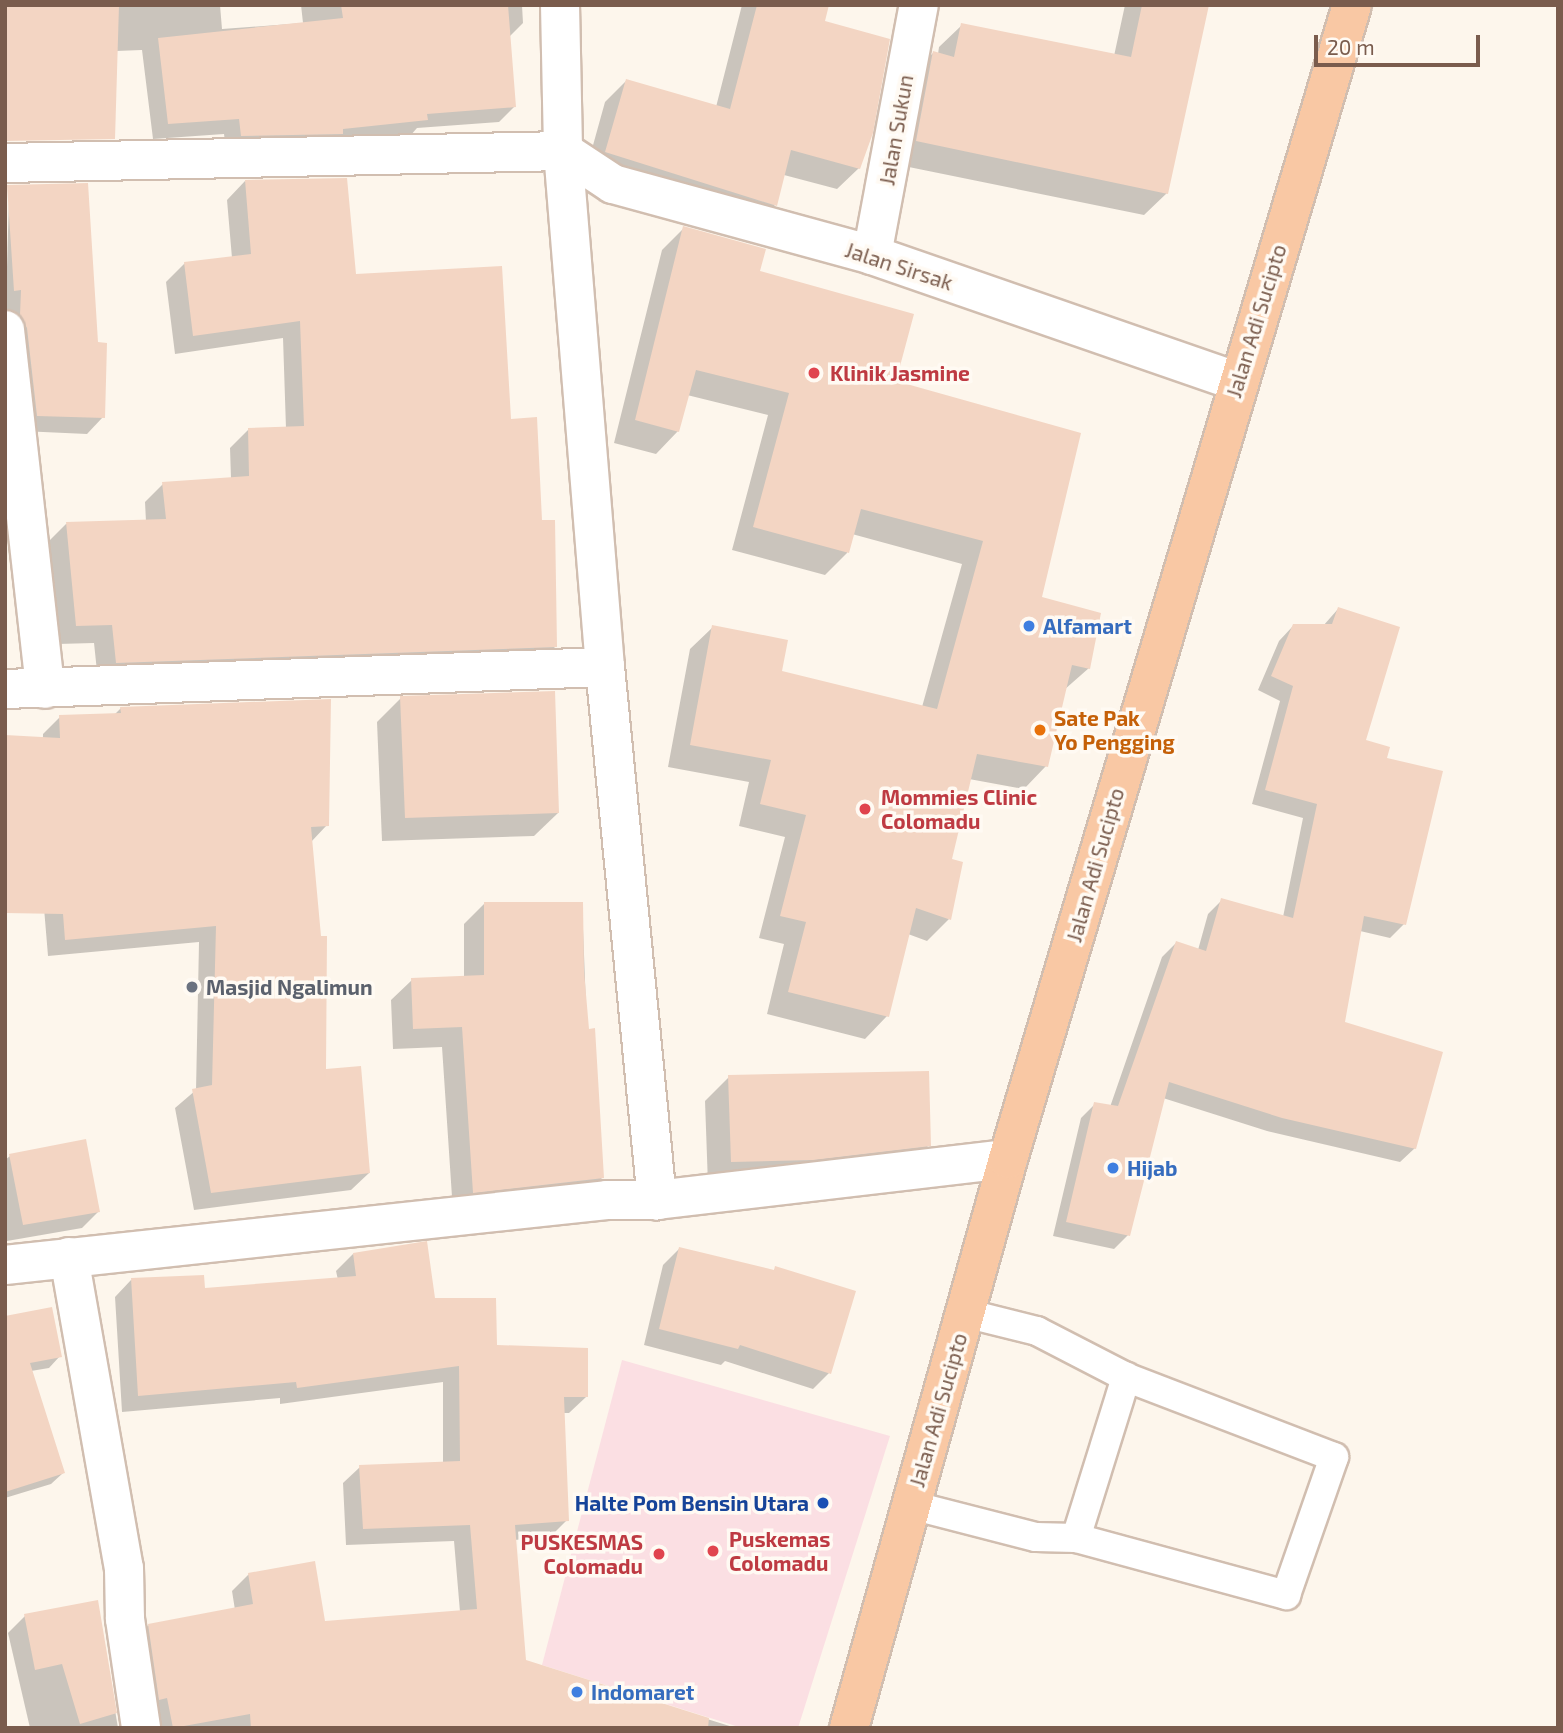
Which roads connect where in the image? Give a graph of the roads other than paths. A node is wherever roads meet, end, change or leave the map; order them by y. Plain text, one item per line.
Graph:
1 (560, 5) edge
2 (919, 5) edge
3 (1352, 5) edge
4 (563, 151) junction
5 (5, 163) edge
6 (872, 255) junction
7 (5, 330) edge
8 (1238, 382) junction
9 (9, 397) edge
10 (605, 667) junction
11 (5, 689) edge
12 (45, 689) junction
13 (1008, 1159) junction
14 (657, 1200) junction
15 (69, 1257) junction
16 (5, 1265) edge
17 (965, 1313) junction
18 (1126, 1377) junction
19 (911, 1504) junction
20 (1076, 1538) junction
21 (141, 1728) edge
22 (849, 1728) edge

1 - 4 street
2 - 6 street, Jalan Sukun
3 - 8 highway, Jalan Adi Sucipto
4 - 5 street
4 - 6 street, Jalan Sirsak
4 - 10 street
6 - 8 street, Jalan Sirsak
7 - 9 street
8 - 13 highway, Jalan Adi Sucipto
9 - 12 street
10 - 12 street
10 - 14 street
11 - 12 street
13 - 14 street
13 - 17 highway, Jalan Adi Sucipto
14 - 15 street
15 - 16 street
15 - 21 street
17 - 18 lane
17 - 19 highway, Jalan Adi Sucipto
18 - 20 lane
18 - 20 lane
19 - 20 lane
19 - 22 highway, Jalan Adi Sucipto

